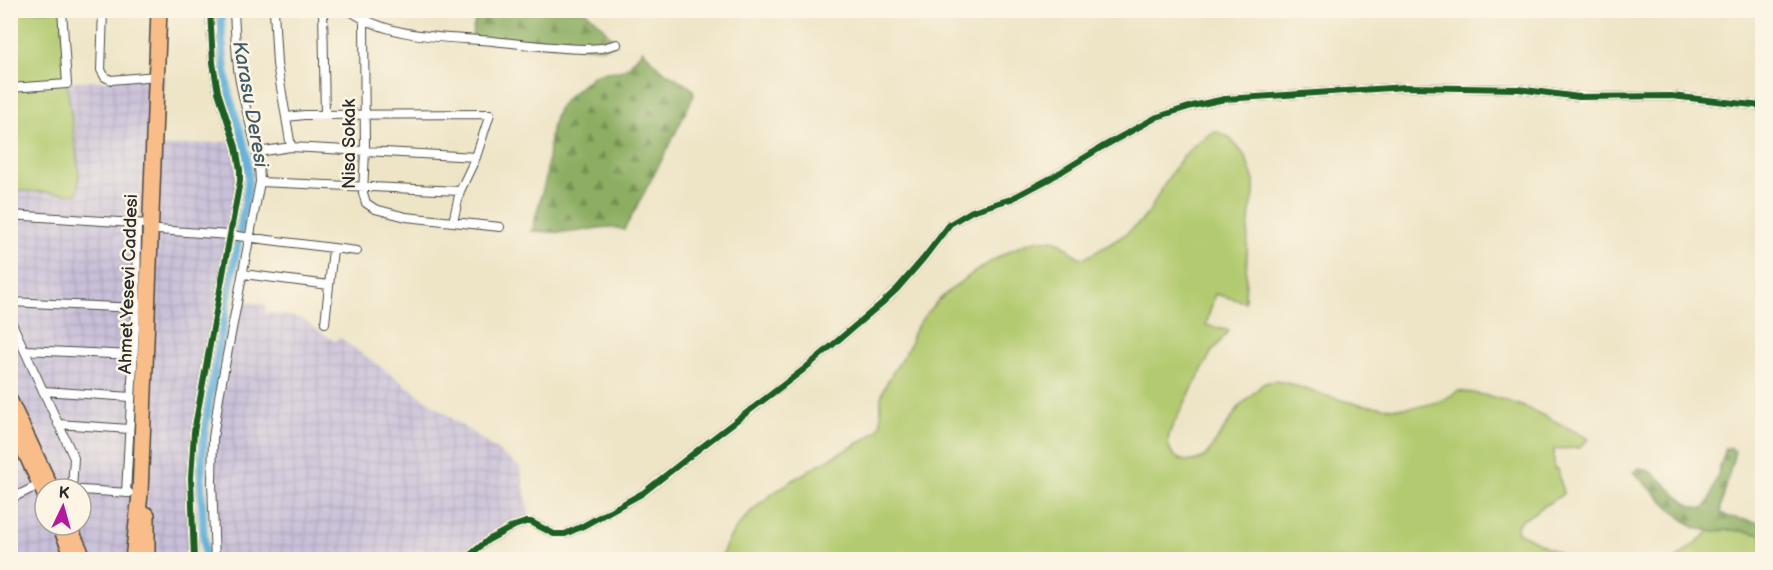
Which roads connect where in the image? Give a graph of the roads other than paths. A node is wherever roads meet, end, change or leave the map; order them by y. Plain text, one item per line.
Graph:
1 (62, 10) edge
2 (103, 10) edge
3 (159, 10) edge
4 (167, 10) edge
5 (210, 10) edge
6 (234, 10) edge
7 (274, 10) edge
8 (323, 10) edge
9 (349, 10) edge
10 (364, 20) junction
11 (617, 44) dead end
12 (157, 76) junction
13 (10, 88) edge
14 (1762, 106) edge
15 (326, 115) junction
16 (365, 115) junction
17 (287, 117) junction
18 (291, 147) junction
19 (366, 151) junction
20 (258, 153) junction
21 (476, 157) junction
22 (260, 182) junction
23 (363, 187) junction
24 (460, 191) junction
25 (10, 215) edge
26 (453, 222) junction
27 (148, 226) junction
28 (500, 227) dead end
29 (229, 235) junction
30 (249, 238) junction
31 (333, 249) junction
32 (357, 251) dead end
33 (243, 274) junction
34 (329, 285) junction
35 (10, 303) edge
36 (136, 308) junction
37 (10, 319) edge
38 (325, 323) dead end
39 (25, 350) junction
40 (133, 356) junction
41 (43, 391) junction
42 (131, 396) junction
43 (10, 398) edge
44 (10, 423) edge
45 (58, 424) junction
46 (129, 429) junction
47 (35, 477) edge
48 (47, 477) edge
49 (73, 477) edge
50 (33, 488) edge
51 (93, 491) edge
52 (133, 493) junction
53 (10, 499) edge
54 (63, 537) edge
55 (75, 537) edge
56 (74, 560) edge
57 (86, 560) edge
58 (133, 560) edge
59 (147, 560) edge
60 (194, 560) edge
61 (215, 560) edge
62 (464, 560) edge

1 - 13 street
2 - 12 street
3 - 12 highway, Ahmet Yesevi Caddesi
4 - 27 highway, Ahmet Yesevi Caddesi
5 - 29 street
6 - 20 street
7 - 17 street
8 - 15 street
9 - 10 street
10 - 11 street
10 - 16 street, Nisa Sokak
12 - 27 highway, Ahmet Yesevi Caddesi
14 - 62 street
15 - 16 street
15 - 17 street
16 - 19 street, Nisa Sokak
16 - 21 street
17 - 18 street
18 - 19 street
18 - 20 street
19 - 21 street
19 - 23 street, Nisa Sokak
20 - 22 street
21 - 24 street
22 - 23 street
22 - 30 street
23 - 24 street
23 - 26 street, Nisa Sokak
24 - 26 street
25 - 27 street
26 - 28 street, Nisa Sokak
27 - 29 street
27 - 36 street
27 - 52 highway, Ahmet Yesevi Caddesi
27 - 59 highway, Ahmet Yesevi Caddesi
29 - 30 street
29 - 60 street
30 - 31 street
30 - 33 street
31 - 32 street
31 - 34 street
33 - 34 street
33 - 61 street
34 - 38 street
35 - 36 street
36 - 40 street
37 - 39 street
39 - 40 street
39 - 41 street
40 - 42 street
41 - 42 street
41 - 45 street
42 - 46 street
43 - 48 main road
44 - 47 main road
45 - 46 street
45 - 49 street
46 - 52 street
50 - 53 street
51 - 52 street
52 - 58 highway, Ahmet Yesevi Caddesi
54 - 56 main road
55 - 57 main road

